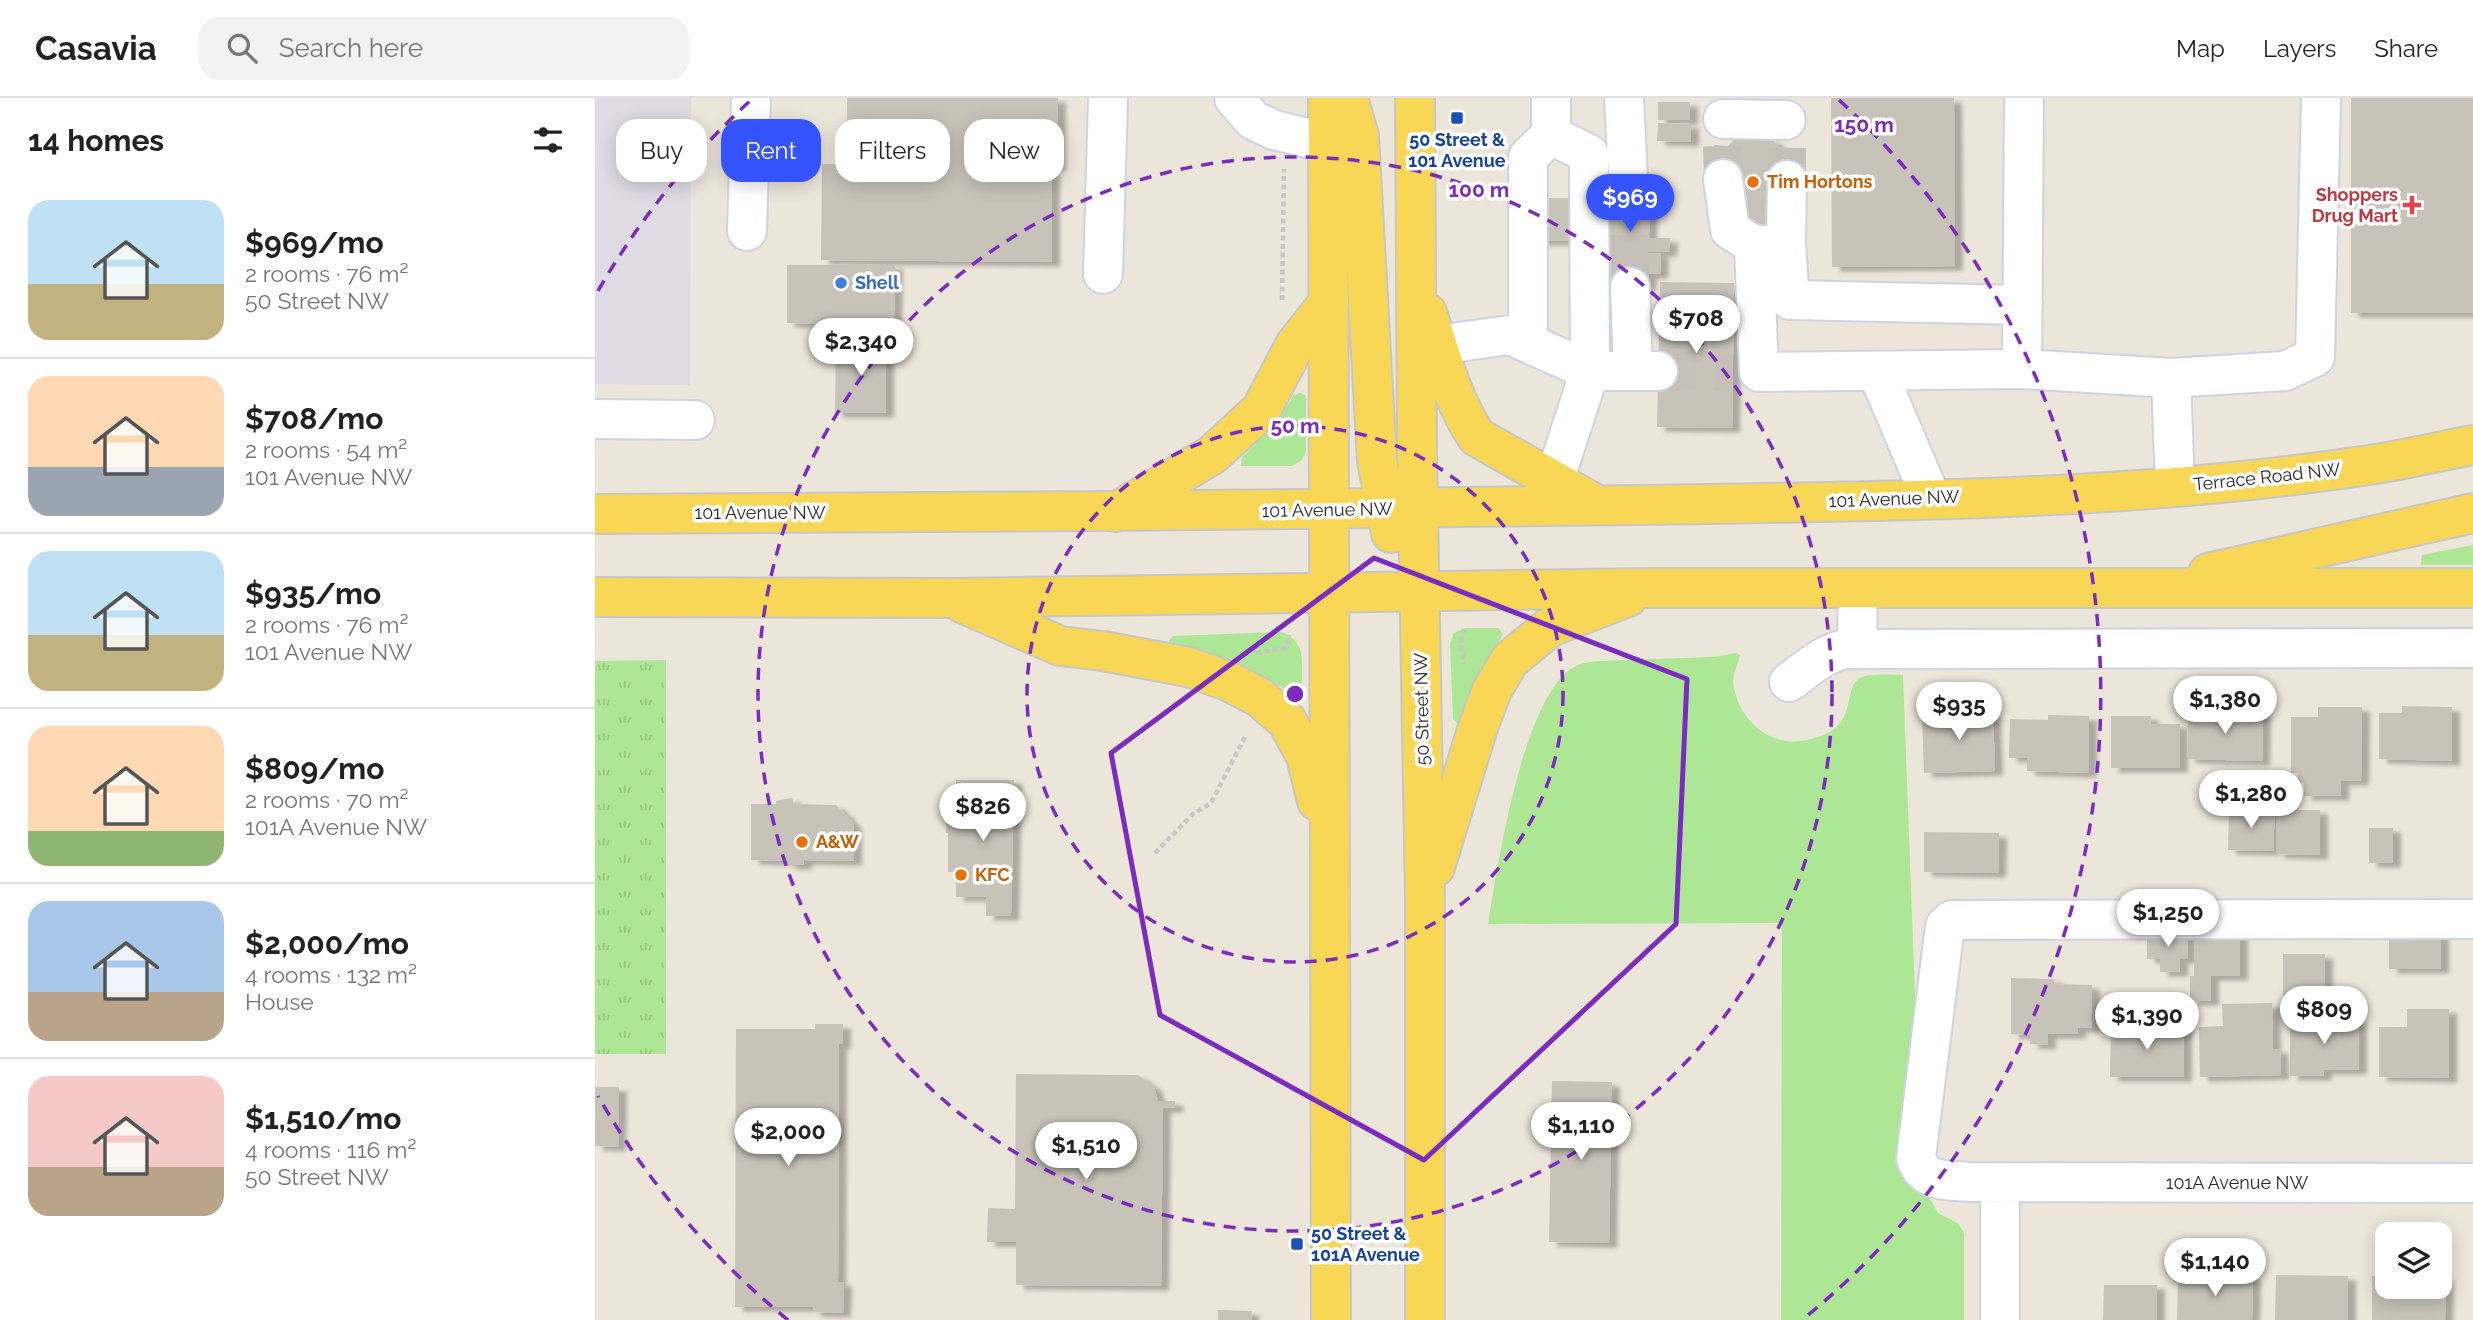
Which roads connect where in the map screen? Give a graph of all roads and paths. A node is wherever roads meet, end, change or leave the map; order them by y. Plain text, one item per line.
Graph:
1 (751, 98) edge
2 (1108, 98) edge
3 (1234, 98) edge
4 (1328, 98) edge
5 (1348, 98) edge
6 (1415, 98) edge
7 (1624, 98) edge
8 (2024, 98) edge
9 (2321, 98) edge
10 (1551, 117) edge
11 (1284, 133) junction
12 (1723, 135) edge
13 (1786, 136) edge
14 (1328, 143) junction
15 (1628, 178) tunnel mouth
16 (747, 231) dead end
17 (1770, 244) junction
18 (1103, 274) dead end
19 (1416, 281) junction
20 (1630, 288) tunnel mouth
21 (1329, 302) junction
22 (2023, 305) junction
23 (1282, 306) dead end
24 (1528, 342) junction
25 (1437, 345) junction
26 (2022, 369) junction
27 (1877, 370) junction
28 (1590, 371) junction
29 (2171, 378) junction
30 (595, 419) edge
31 (695, 420) dead end
32 (2473, 445) edge
33 (1554, 481) junction
34 (2175, 486) junction
35 (2059, 494) joint
36 (1931, 498) junction
37 (1599, 506) junction
38 (1402, 509) junction
39 (1330, 510) junction
40 (1116, 512) junction
41 (2473, 513) edge
42 (595, 514) edge
43 (1651, 588) junction
44 (1858, 588) junction
45 (2141, 588) junction
46 (2473, 588) edge
47 (1420, 591) junction
48 (1329, 592) junction
49 (595, 597) edge
50 (951, 598) junction
51 (1464, 629) dead end
52 (1289, 635) dead end
53 (1461, 645) dead end
54 (1857, 648) junction
55 (2473, 648) edge
56 (1247, 655) dead end
57 (1789, 682) dead end
58 (1245, 735) dead end
59 (1155, 853) dead end
60 (1331, 862) junction
61 (1425, 899) junction
62 (2473, 919) edge
63 (2000, 1182) junction
64 (2473, 1183) edge
65 (1331, 1320) edge
66 (1425, 1320) edge
67 (2000, 1320) edge

1 - 16 street
2 - 18 street
3 - 11 street
4 - 14 main road
5 - 38 main road
6 - 19 main road, 50 Street NW
7 - 15 street
8 - 22 street
9 - 29 street
10 - 24 street
10 - 28 street
11 - 14 street
11 - 23 path
12 - 13 street
12 - 17 street
13 - 17 street
14 - 21 main road
17 - 22 street
17 - 27 street
19 - 25 main road
19 - 38 main road, 50 Street NW
20 - 28 street
21 - 39 main road
21 - 40 main road
22 - 26 street
24 - 25 street
24 - 28 street
25 - 33 main road
26 - 27 street
26 - 29 street
27 - 36 street
28 - 33 street
29 - 34 street
30 - 31 street
32 - 34 main road, Terrace Road NW
33 - 37 main road
34 - 35 main road, Terrace Road NW
35 - 36 main road, 101 Avenue NW
36 - 37 main road, 101 Avenue NW
37 - 38 main road, 101 Avenue NW
38 - 39 main road, 101 Avenue NW
38 - 47 main road, 50 Street NW
39 - 40 main road, 101 Avenue NW
39 - 48 main road
40 - 42 main road, 101 Avenue NW
41 - 45 main road
43 - 44 main road
43 - 47 main road
43 - 61 main road
44 - 45 main road
44 - 54 street
45 - 46 main road
47 - 48 main road
47 - 61 main road, 50 Street NW
48 - 50 main road
48 - 60 main road
49 - 50 main road
50 - 60 main road
51 - 53 path
52 - 56 path
54 - 55 street
54 - 57 street
58 - 59 path
60 - 65 main road
61 - 66 main road, 50 Street NW
62 - 63 street, 101A Avenue NW
63 - 64 street, 101A Avenue NW
63 - 67 street

